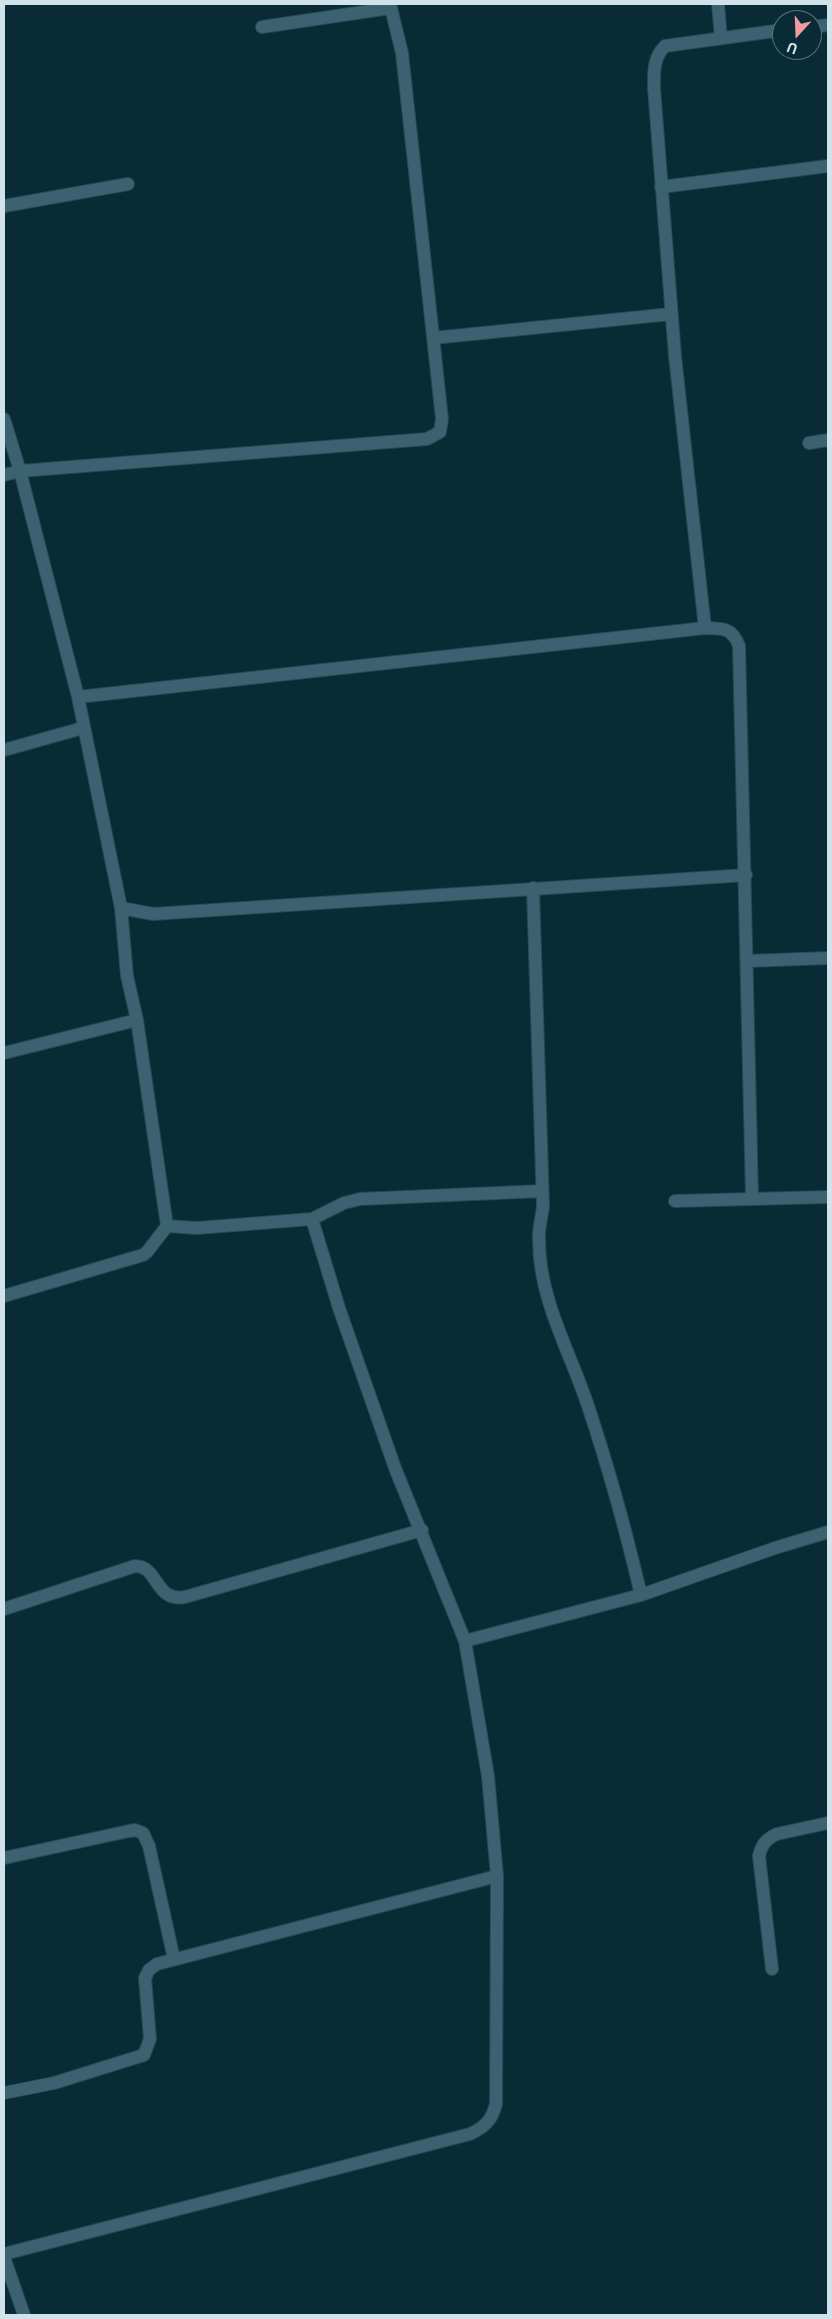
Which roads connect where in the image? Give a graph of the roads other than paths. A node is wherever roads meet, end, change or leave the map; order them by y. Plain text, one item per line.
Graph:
1 (718, 4) edge
2 (390, 6) edge
3 (262, 27) dead end
4 (772, 31) edge
5 (721, 38) junction
6 (828, 166) edge
7 (128, 184) dead end
8 (661, 187) junction
9 (4, 206) edge
10 (671, 314) junction
11 (433, 338) junction
12 (4, 419) edge
13 (828, 440) edge
14 (808, 443) dead end
15 (20, 471) junction
16 (4, 475) edge
17 (705, 628) junction
18 (78, 697) junction
19 (83, 728) junction
20 (4, 750) edge
21 (746, 875) junction
22 (533, 888) junction
23 (121, 908) junction
24 (828, 958) edge
25 (747, 961) junction
26 (136, 1020) junction
27 (4, 1053) edge
28 (542, 1191) junction
29 (828, 1197) edge
30 (752, 1198) junction
31 (675, 1201) dead end
32 (312, 1220) junction
33 (166, 1226) junction
34 (4, 1296) edge
35 (422, 1530) junction
36 (828, 1532) edge
37 (641, 1596) junction
38 (4, 1609) edge
39 (465, 1641) junction
40 (828, 1823) edge
41 (4, 1858) edge
42 (497, 1876) junction
43 (174, 1959) junction
44 (772, 1969) dead end
45 (4, 2093) edge
46 (4, 2255) edge
47 (24, 2315) edge

1 - 5 street
2 - 3 street
2 - 11 street
4 - 5 street
5 - 8 street
6 - 8 street
7 - 9 street
8 - 10 street
10 - 11 street
10 - 17 street
11 - 15 street
12 - 15 street
13 - 14 street
15 - 16 street
15 - 18 street
17 - 18 street
17 - 21 street
18 - 19 street
19 - 20 street
19 - 23 street
21 - 22 street
21 - 25 street
22 - 23 street
22 - 28 street
23 - 26 street
24 - 25 street
25 - 30 street
26 - 27 street
26 - 33 street
28 - 32 street
28 - 37 street
29 - 30 street
30 - 31 street
32 - 33 street
32 - 35 street
33 - 34 street
35 - 38 street
35 - 39 street
36 - 37 street
37 - 39 street
39 - 42 street
40 - 44 street
41 - 43 street
42 - 43 street
42 - 46 street
43 - 45 street
46 - 47 street

